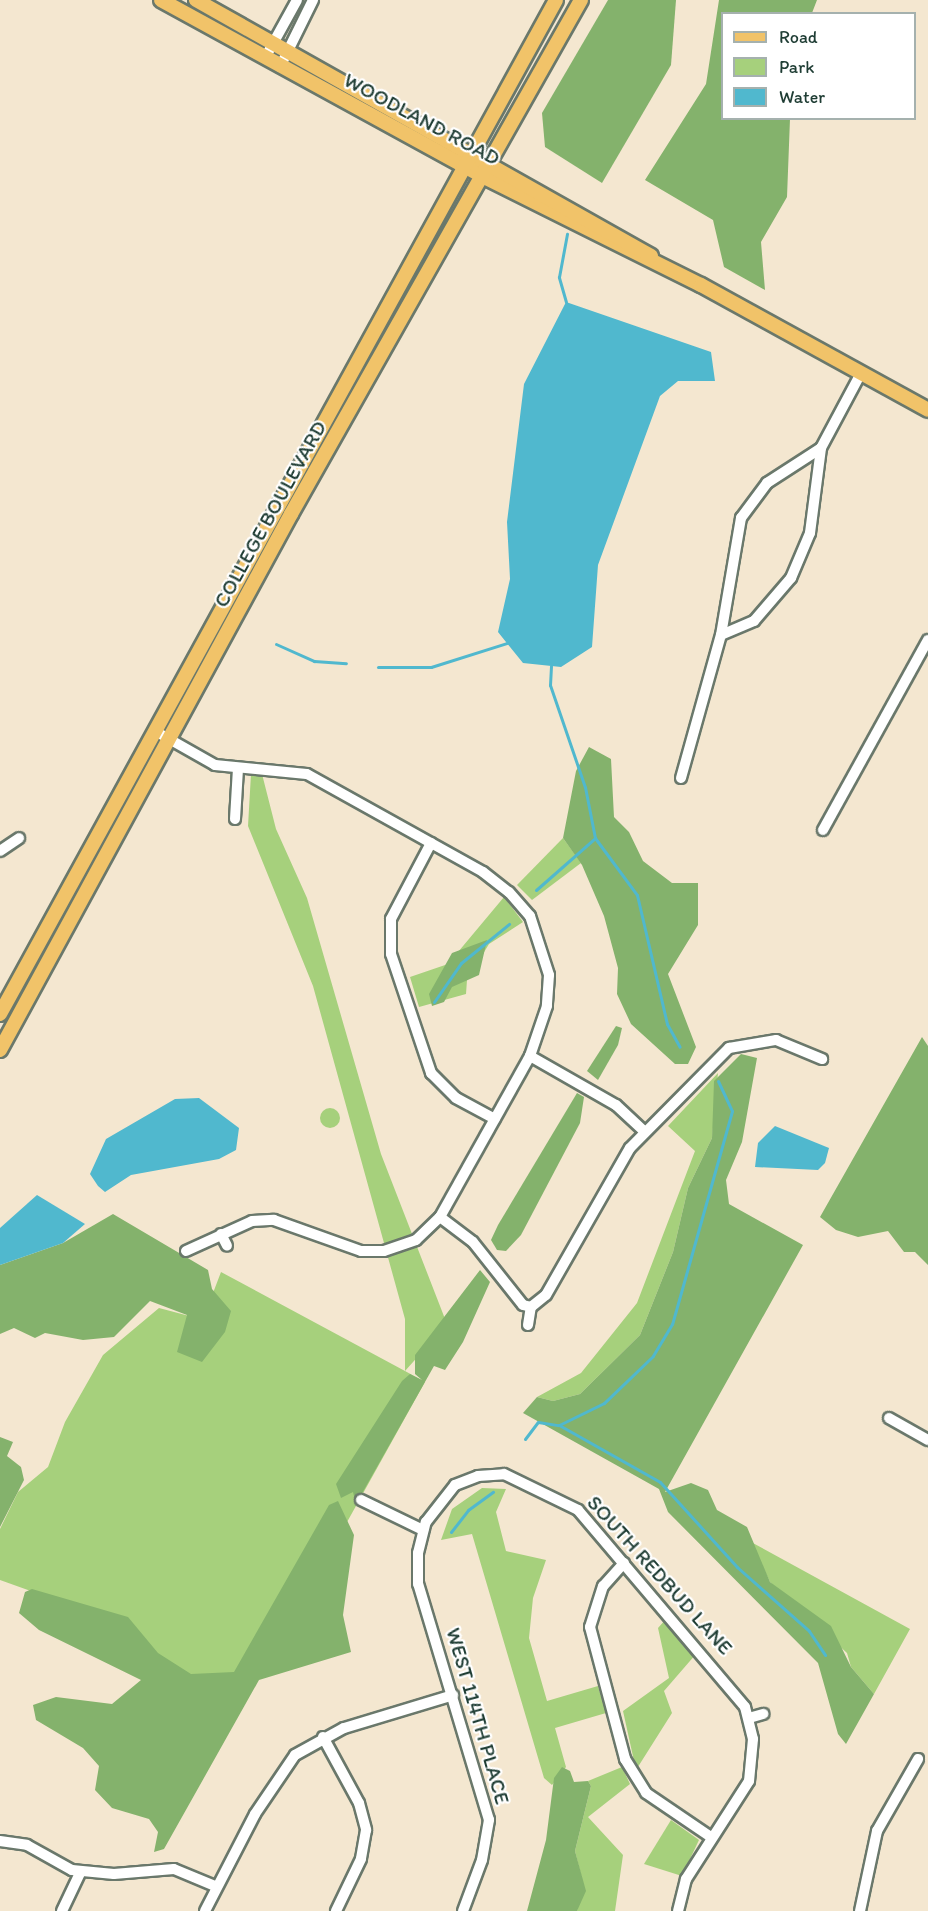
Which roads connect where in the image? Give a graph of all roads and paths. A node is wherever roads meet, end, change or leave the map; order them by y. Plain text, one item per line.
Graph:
1 (161, 0) edge
2 (196, 0) edge
3 (297, 0) edge
4 (313, 0) edge
5 (555, 0) edge
6 (581, 0) edge
7 (274, 42) junction
8 (288, 51) junction
9 (265, 58) junction
10 (280, 67) junction
11 (471, 152) junction
12 (490, 163) junction
13 (463, 166) junction
14 (482, 176) junction
15 (668, 268) junction
16 (861, 373) junction
17 (928, 410) edge
18 (821, 448) junction
19 (721, 635) junction
20 (928, 640) edge
21 (155, 731) junction
22 (171, 740) junction
23 (238, 768) junction
24 (681, 778) dead end
25 (236, 819) dead end
26 (823, 830) dead end
27 (19, 838) dead end
28 (430, 843) junction
29 (0, 851) edge
30 (0, 1016) edge
31 (14, 1024) junction
32 (0, 1050) edge
33 (530, 1056) junction
34 (822, 1059) dead end
35 (495, 1119) junction
36 (644, 1131) junction
37 (440, 1217) junction
38 (221, 1234) junction
39 (227, 1246) dead end
40 (186, 1251) dead end
41 (531, 1307) junction
42 (528, 1325) dead end
43 (889, 1418) dead end
44 (928, 1440) edge
45 (361, 1500) dead end
46 (423, 1530) junction
47 (624, 1563) junction
48 (453, 1695) junction
49 (763, 1714) dead end
50 (749, 1718) junction
51 (323, 1737) junction
52 (918, 1759) dead end
53 (711, 1837) junction
54 (0, 1841) edge
55 (81, 1871) junction
56 (215, 1886) junction
57 (848, 1893) dead end
58 (860, 1894) junction
59 (62, 1911) edge
60 (204, 1911) edge
61 (336, 1911) edge
62 (463, 1911) edge
63 (678, 1911) edge
64 (860, 1911) edge

1 - 9 main road, WOODLAND ROAD
2 - 7 main road, WOODLAND ROAD
3 - 7 street
4 - 8 street
5 - 11 main road, COLLEGE BOULEVARD
6 - 12 main road, COLLEGE BOULEVARD
7 - 8 main road, WOODLAND ROAD
7 - 9 street
8 - 10 street
8 - 11 main road, WOODLAND ROAD
9 - 10 main road, WOODLAND ROAD
10 - 13 main road, WOODLAND ROAD
11 - 12 main road, WOODLAND ROAD
11 - 13 main road, COLLEGE BOULEVARD
12 - 14 main road, COLLEGE BOULEVARD
12 - 15 main road, WOODLAND ROAD
13 - 14 main road, WOODLAND ROAD
13 - 21 main road, COLLEGE BOULEVARD
14 - 15 main road, WOODLAND ROAD
14 - 22 main road, COLLEGE BOULEVARD
15 - 16 main road, WOODLAND ROAD
16 - 17 main road, WOODLAND ROAD
16 - 18 street
18 - 19 street
18 - 19 street
19 - 24 street
20 - 26 street
21 - 22 street
21 - 30 main road, COLLEGE BOULEVARD
22 - 23 street
22 - 31 main road, COLLEGE BOULEVARD
23 - 25 street
23 - 28 street
27 - 29 street
28 - 33 street
28 - 35 street
30 - 31 street
31 - 32 main road, COLLEGE BOULEVARD
33 - 35 street
33 - 36 street
34 - 36 street
35 - 37 street
36 - 41 street
37 - 38 street
37 - 41 street
38 - 39 street
38 - 40 street
41 - 42 street
43 - 44 street
45 - 46 street
46 - 47 street, SOUTH REDBUD LANE
46 - 48 street, WEST 114TH PLACE
47 - 50 street, SOUTH REDBUD LANE
47 - 53 street
48 - 51 street
48 - 62 street, WEST 114TH PLACE
49 - 50 street
50 - 53 street
51 - 56 street
51 - 61 street
52 - 58 street
53 - 63 street
54 - 55 street
55 - 56 street
55 - 59 street
56 - 60 street
57 - 58 street
58 - 64 street

